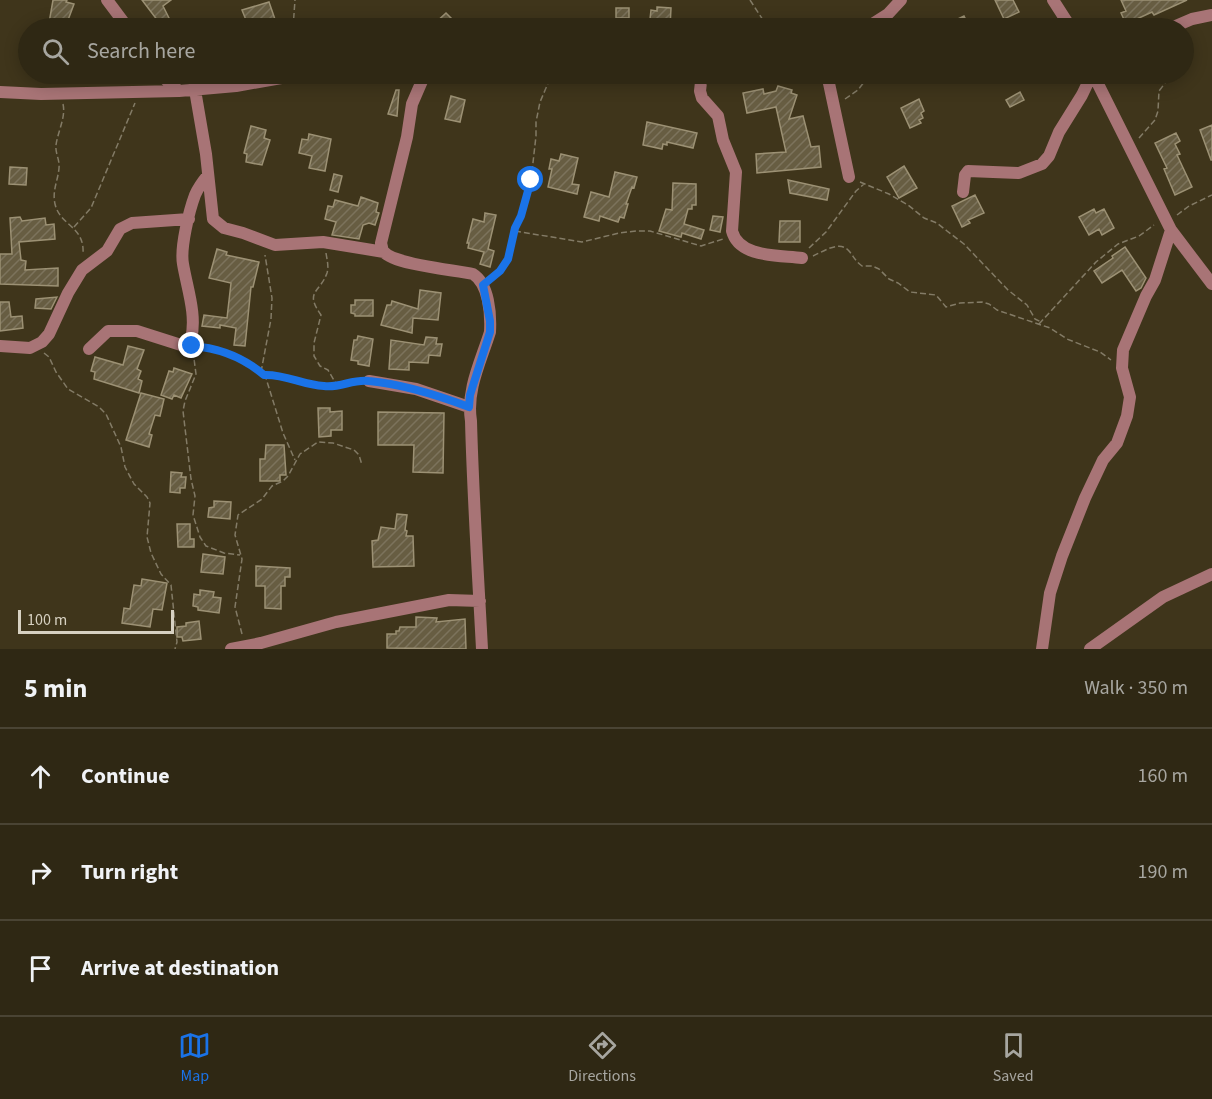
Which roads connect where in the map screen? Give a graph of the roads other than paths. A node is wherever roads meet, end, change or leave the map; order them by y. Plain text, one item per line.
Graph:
1 (107, 0) edge
2 (901, 0) edge
3 (1053, 0) edge
4 (1212, 15) edge
5 (120, 18) edge
6 (882, 18) edge
7 (1065, 18) edge
8 (1194, 19) edge
9 (171, 84) edge
10 (247, 84) edge
11 (421, 84) edge
12 (701, 84) edge
13 (829, 84) edge
14 (1089, 84) edge
15 (1099, 84) edge
16 (195, 90) junction
17 (179, 91) junction
18 (0, 92) edge
19 (208, 175) junction
20 (849, 177) road end
21 (963, 192) dead end
22 (189, 219) junction
23 (1168, 224) junction
24 (384, 252) junction
25 (804, 258) road end
26 (1212, 284) edge
27 (0, 346) edge
28 (89, 349) dead end
29 (369, 381) road end
30 (469, 407) junction
31 (1212, 574) edge
32 (480, 602) junction
33 (231, 649) edge
34 (482, 649) edge
35 (1042, 649) edge
36 (1090, 649) edge

1 - 5 street
2 - 6 street
3 - 7 street
4 - 8 street
9 - 17 street
10 - 16 street
11 - 24 street
12 - 25 street
13 - 20 street
14 - 21 street
15 - 23 street
16 - 17 street
16 - 19 street
17 - 18 street
19 - 22 street
19 - 24 street
22 - 27 street
22 - 28 street
23 - 26 street
23 - 35 street
24 - 30 street
29 - 30 street
30 - 32 street
31 - 36 street
32 - 33 street
32 - 34 street

